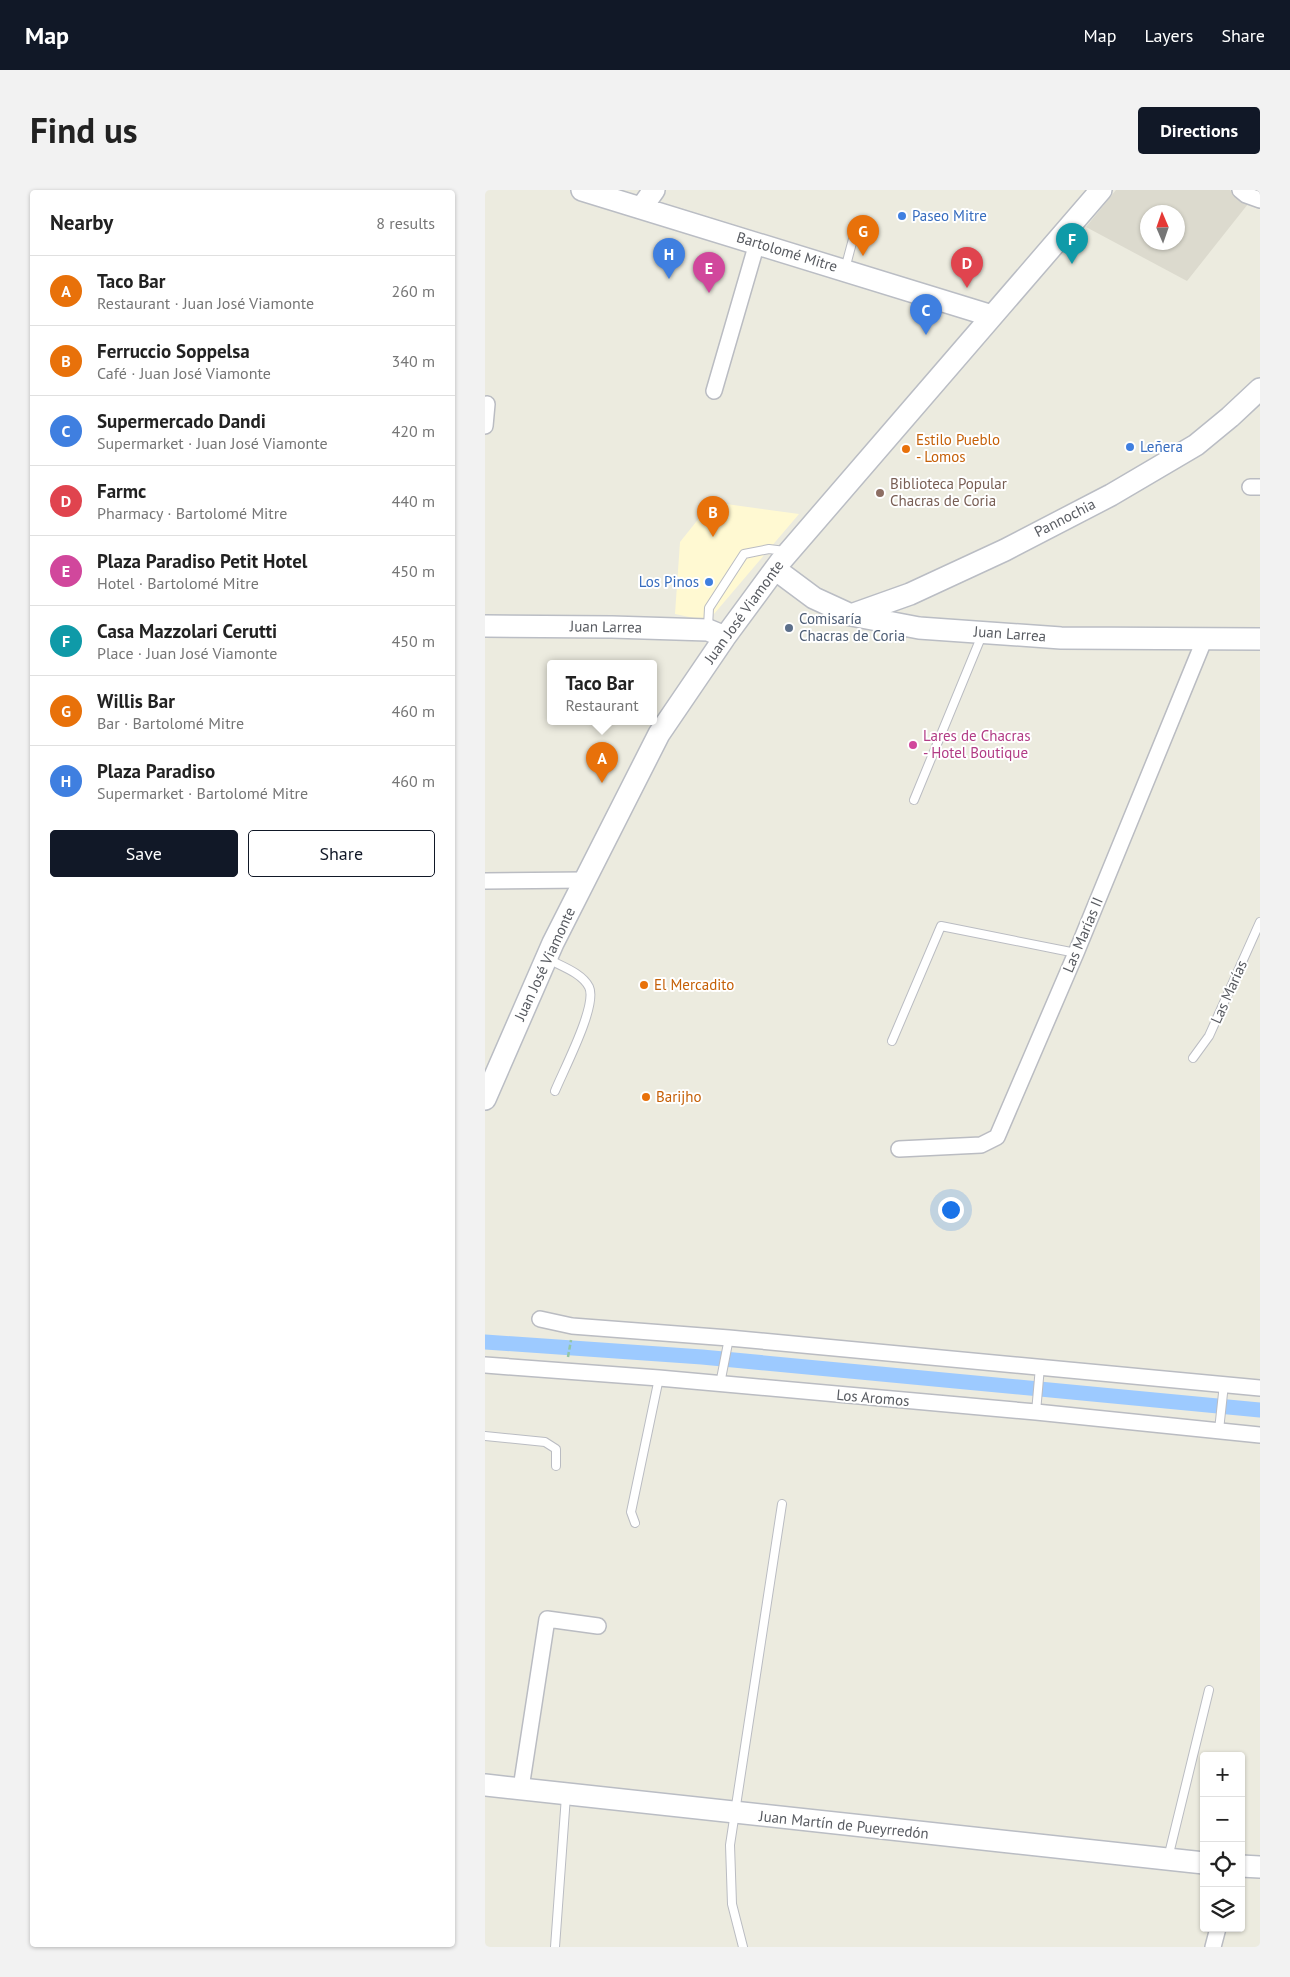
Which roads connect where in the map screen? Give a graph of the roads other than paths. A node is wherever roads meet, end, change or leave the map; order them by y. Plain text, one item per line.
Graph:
1 (582, 190) edge
2 (654, 190) edge
3 (1101, 190) edge
4 (1240, 190) edge
5 (1260, 200) edge
6 (642, 207) junction
7 (857, 224) dead end
8 (757, 243) junction
9 (845, 269) junction
10 (992, 316) junction
11 (1260, 389) edge
12 (714, 390) dead end
13 (487, 404) dead end
14 (485, 426) edge
15 (790, 551) junction
16 (775, 569) junction
17 (851, 615) junction
18 (485, 626) edge
19 (983, 633) junction
20 (716, 634) junction
21 (1205, 638) junction
22 (1260, 639) edge
23 (914, 800) dead end
24 (585, 880) junction
25 (485, 881) edge
26 (1260, 922) edge
27 (1076, 953) junction
28 (546, 958) junction
29 (892, 1042) dead end
30 (1193, 1058) dead end
31 (487, 1091) edge
32 (555, 1091) dead end
33 (899, 1149) dead end
34 (540, 1320) dead end
35 (729, 1338) junction
36 (485, 1365) edge
37 (1040, 1367) junction
38 (659, 1378) junction
39 (719, 1384) junction
40 (1224, 1384) junction
41 (1260, 1388) edge
42 (1036, 1412) junction
43 (1219, 1430) junction
44 (1260, 1434) edge
45 (485, 1436) edge
46 (556, 1466) dead end
47 (782, 1504) dead end
48 (635, 1523) dead end
49 (598, 1626) dead end
50 (1209, 1690) dead end
51 (485, 1785) edge
52 (521, 1788) junction
53 (566, 1794) junction
54 (735, 1813) junction
55 (1168, 1860) junction
56 (1200, 1863) edge
57 (1245, 1866) edge
58 (1260, 1867) edge
59 (1217, 1932) edge
60 (555, 1947) edge
61 (743, 1947) edge
62 (1213, 1947) edge

1 - 6 main road, Bartolomé Mitre
2 - 6 main road
3 - 10 main road, Juan José Viamonte
4 - 5 street
6 - 8 main road, Bartolomé Mitre
7 - 9 lane
8 - 9 main road, Bartolomé Mitre
8 - 12 street
9 - 10 main road, Bartolomé Mitre
10 - 15 main road, Juan José Viamonte
11 - 17 main road, Pannochia
13 - 14 street
15 - 16 main road, Juan José Viamonte
15 - 20 lane
16 - 17 main road, Juan Larrea
16 - 20 main road, Juan José Viamonte
17 - 19 main road, Juan Larrea
18 - 20 main road, Juan Larrea
19 - 21 main road, Juan Larrea
19 - 23 lane
20 - 24 main road, Juan José Viamonte
21 - 22 main road, Juan Larrea
21 - 27 street, Las Marías II
24 - 25 street
24 - 28 main road, Juan José Viamonte
26 - 30 lane, Las Marías
27 - 29 lane
27 - 33 street, Las Marías II
28 - 31 main road, Juan José Viamonte
28 - 32 lane
34 - 35 street
35 - 37 street
35 - 39 lane
36 - 38 street, Los Aromos
37 - 40 street
37 - 42 lane
38 - 39 street, Los Aromos
38 - 48 lane
39 - 42 street, Los Aromos
40 - 41 street
40 - 43 lane
42 - 43 street, Los Aromos
43 - 44 street, Los Aromos
45 - 46 lane
47 - 54 lane
49 - 52 street
50 - 55 lane
51 - 52 main road, Juan Martín de Pueyrredón
52 - 53 main road, Juan Martín de Pueyrredón
53 - 54 main road, Juan Martín de Pueyrredón
53 - 60 lane
54 - 55 main road, Juan Martín de Pueyrredón
54 - 61 lane
55 - 56 main road, Juan Martín de Pueyrredón
57 - 58 main road
59 - 62 street

